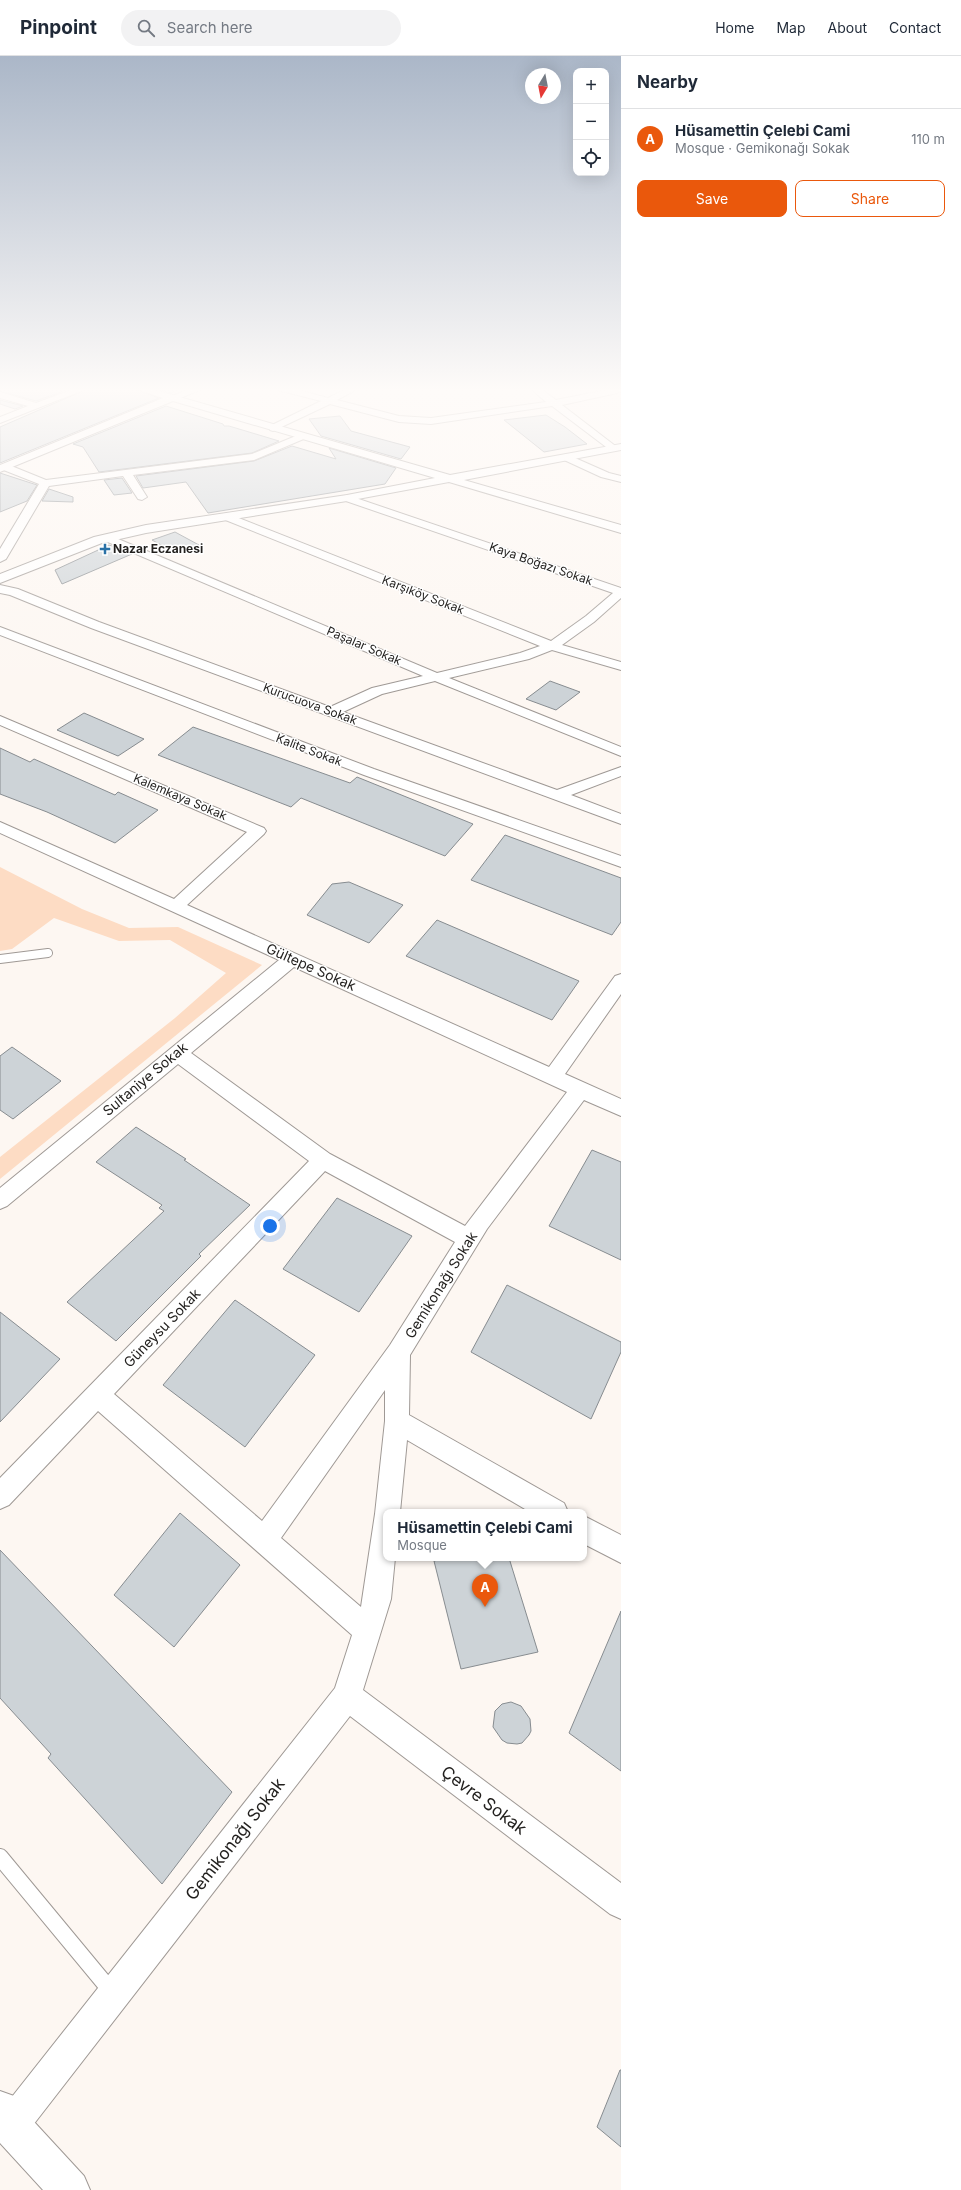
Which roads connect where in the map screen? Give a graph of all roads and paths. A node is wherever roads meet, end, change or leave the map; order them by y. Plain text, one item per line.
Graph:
1 (43, 487) edge
2 (135, 487) edge
3 (408, 487) edge
4 (474, 487) edge
5 (142, 497) dead end
6 (347, 498) junction
7 (226, 517) junction
8 (621, 529) edge
9 (107, 538) junction
10 (0, 559) edge
11 (0, 579) edge
12 (0, 589) edge
13 (621, 592) edge
14 (0, 631) edge
15 (552, 646) junction
16 (621, 666) edge
17 (436, 677) junction
18 (331, 712) junction
19 (0, 720) edge
20 (621, 752) edge
21 (621, 771) edge
22 (558, 795) junction
23 (621, 819) edge
24 (0, 827) edge
25 (621, 862) edge
26 (176, 906) junction
27 (48, 953) dead end
28 (0, 959) edge
29 (292, 959) junction
30 (621, 980) edge
31 (176, 1053) junction
32 (553, 1077) junction
33 (580, 1090) junction
34 (621, 1108) edge
35 (323, 1160) junction
36 (0, 1200) edge
37 (469, 1239) junction
38 (398, 1353) junction
39 (98, 1394) junction
40 (397, 1421) junction
41 (0, 1496) edge
42 (387, 1509) edge
43 (550, 1509) edge
44 (587, 1531) edge
45 (264, 1540) junction
46 (383, 1545) edge
47 (621, 1550) edge
48 (367, 1630) junction
49 (347, 1696) junction
50 (0, 1857) edge
51 (621, 1903) edge
52 (114, 1994) junction
53 (5, 2118) edge
54 (70, 2190) edge

1 - 10 street
2 - 5 street
3 - 6 street
4 - 8 street
6 - 7 street
6 - 13 street, Kaya Boğazı Sokak
7 - 9 street
7 - 15 street, Karşıköy Sokak
9 - 11 street
9 - 17 street, Paşalar Sokak
12 - 18 street, Kurucuova Sokak
13 - 15 street
14 - 25 street, Kalite Sokak
15 - 16 street, Karşıköy Sokak
15 - 17 street
17 - 18 street
17 - 20 street, Paşalar Sokak
18 - 22 street, Kurucuova Sokak
19 - 26 street, Kalemkaya Sokak
21 - 22 street
22 - 23 street, Kurucuova Sokak
24 - 26 street, Gültepe Sokak
26 - 29 street, Gültepe Sokak
27 - 28 lane
29 - 31 street, Sultaniye Sokak
29 - 32 street, Gültepe Sokak
30 - 32 street
31 - 35 street
31 - 36 street, Sultaniye Sokak
32 - 33 street, Gültepe Sokak
33 - 34 street, Gültepe Sokak
33 - 37 street, Gemikonağı Sokak
35 - 37 street
35 - 39 street, Güneysu Sokak
37 - 38 street, Gemikonağı Sokak
38 - 40 street, Gemikonağı Sokak
38 - 45 street
39 - 41 street, Güneysu Sokak
39 - 45 street
40 - 42 street, Gemikonağı Sokak
40 - 43 street
44 - 47 street
45 - 48 street
46 - 48 street, Gemikonağı Sokak
48 - 49 street, Gemikonağı Sokak
49 - 51 street, Çevre Sokak
49 - 52 street, Gemikonağı Sokak
50 - 52 lane
52 - 53 street, Gemikonağı Sokak
53 - 54 street

